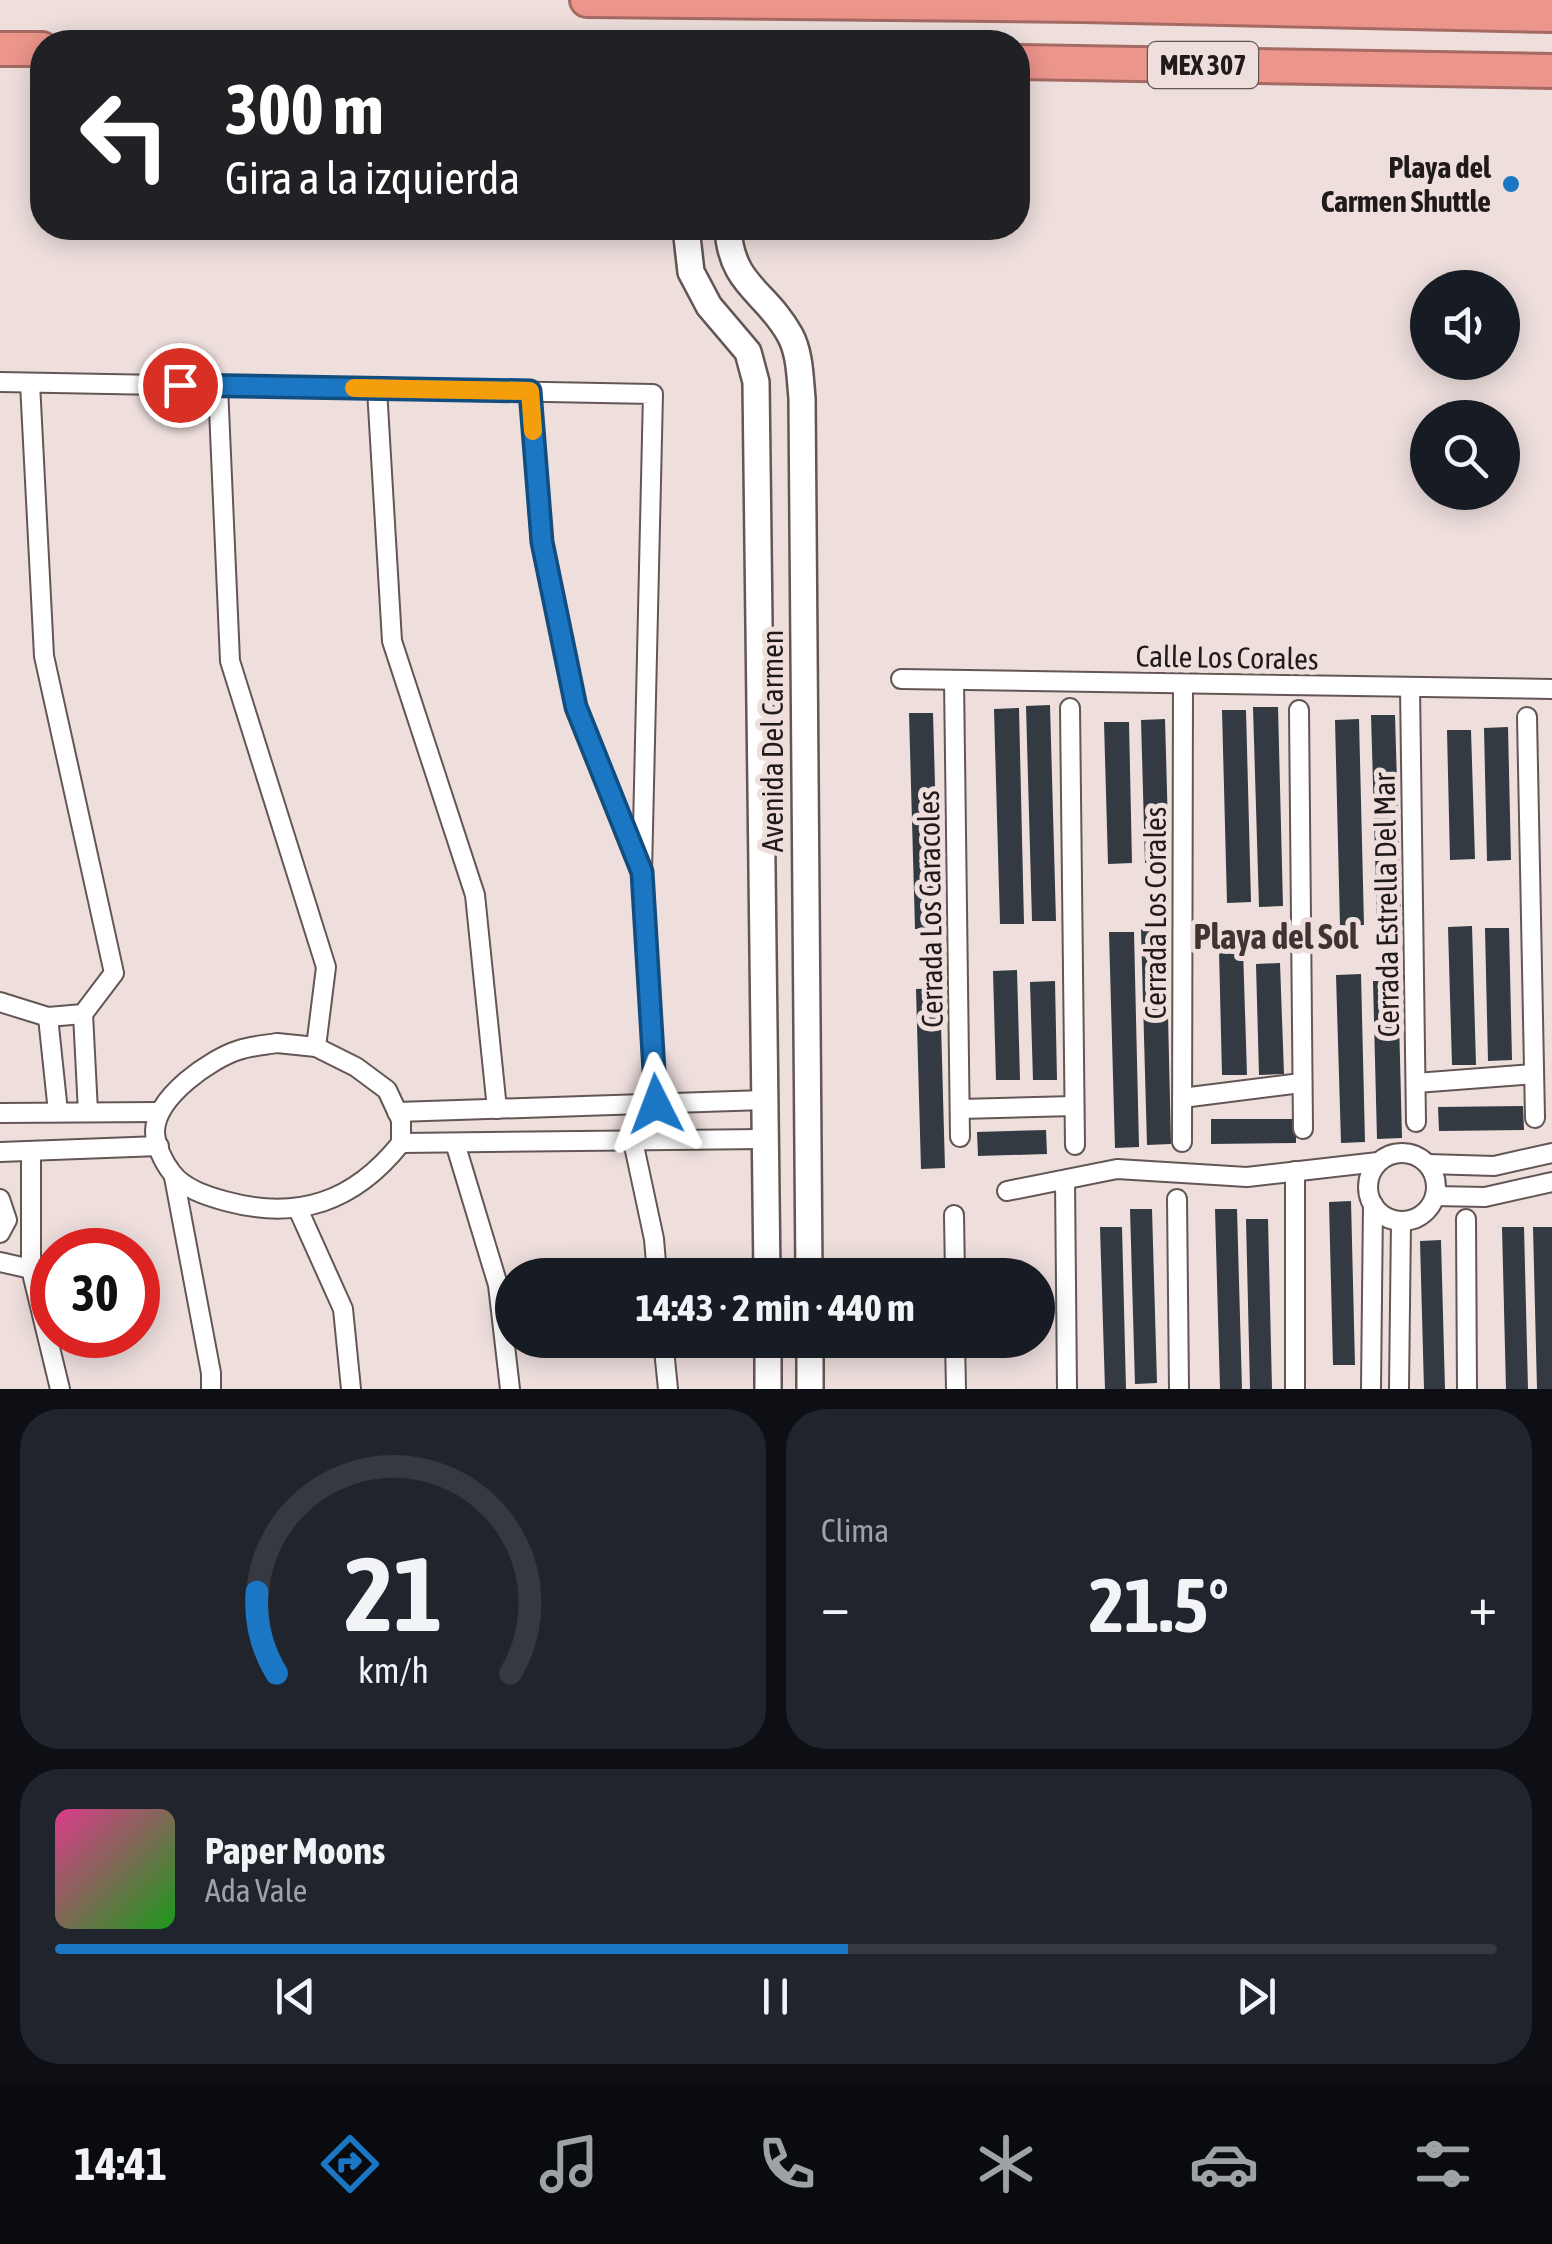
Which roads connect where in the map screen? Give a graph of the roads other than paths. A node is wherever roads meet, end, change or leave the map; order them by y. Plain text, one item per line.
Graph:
1 (587, 0) edge
2 (617, 0) edge
3 (1274, 4) edge
4 (1390, 12) junction
5 (1552, 15) edge
6 (0, 49) edge
7 (30, 50) edge
8 (1030, 62) edge
9 (1388, 68) junction
10 (1552, 71) edge
11 (687, 240) edge
12 (729, 240) edge
13 (0, 382) edge
14 (30, 383) junction
15 (218, 386) junction
16 (377, 389) junction
17 (530, 391) junction
18 (760, 530) junction
19 (803, 530) junction
20 (901, 679) dead end
21 (954, 680) junction
22 (1183, 684) junction
23 (1410, 687) junction
24 (1552, 689) edge
25 (1070, 708) dead end
26 (1299, 710) dead end
27 (1527, 717) dead end
28 (642, 872) junction
29 (764, 1000) junction
30 (807, 1000) junction
31 (0, 1002) edge
32 (82, 1014) junction
33 (48, 1017) junction
34 (316, 1048) junction
35 (1534, 1074) junction
36 (1300, 1082) junction
37 (1416, 1083) junction
38 (1182, 1098) junction
39 (766, 1100) junction
40 (656, 1104) junction
41 (1074, 1106) junction
42 (544, 1107) junction
43 (497, 1109) junction
44 (960, 1109) junction
45 (0, 1112) edge
46 (58, 1112) junction
47 (88, 1112) junction
48 (122, 1112) junction
49 (160, 1112) junction
50 (397, 1112) junction
51 (1535, 1118) dead end
52 (1416, 1122) dead end
53 (1303, 1130) dead end
54 (960, 1137) dead end
55 (766, 1139) junction
56 (633, 1140) junction
57 (657, 1140) junction
58 (546, 1142) junction
59 (1182, 1142) dead end
60 (455, 1143) junction
61 (401, 1144) junction
62 (1075, 1145) dead end
63 (159, 1146) junction
64 (126, 1148) junction
65 (32, 1151) junction
66 (0, 1152) edge
67 (1552, 1152) edge
68 (1378, 1162) junction
69 (1428, 1164) junction
70 (1295, 1170) junction
71 (174, 1177) junction
72 (1064, 1180) junction
73 (1552, 1182) edge
74 (1007, 1191) dead end
75 (1435, 1196) junction
76 (0, 1199) edge
77 (1177, 1199) dead end
78 (1373, 1204) junction
79 (298, 1209) junction
80 (954, 1216) dead end
81 (31, 1220) junction
82 (1401, 1220) junction
83 (1466, 1220) dead end
84 (3, 1227) edge
85 (31, 1228) edge
86 (767, 1234) junction
87 (809, 1234) junction
88 (656, 1258) edge
89 (767, 1258) edge
90 (809, 1258) edge
91 (955, 1258) edge
92 (0, 1262) edge
93 (30, 1269) edge
94 (53, 1358) edge
95 (665, 1358) edge
96 (768, 1358) edge
97 (810, 1358) edge
98 (956, 1358) edge
99 (60, 1389) edge
100 (210, 1389) edge
101 (350, 1389) edge
102 (510, 1389) edge
103 (668, 1389) edge
104 (768, 1389) edge
105 (810, 1389) edge
106 (956, 1389) edge
107 (1067, 1389) edge
108 (1180, 1389) edge
109 (1295, 1389) edge
110 (1372, 1389) edge
111 (1399, 1389) edge
112 (1467, 1389) edge

1 - 2 highway, MEX 307
2 - 3 highway, MEX 307
3 - 4 highway, MEX 307
4 - 5 highway, MEX 307
4 - 9 highway
6 - 7 highway
8 - 9 highway, MEX 307
9 - 10 highway, MEX 307
11 - 18 main road, Avenida Del Carmen
12 - 19 main road, Avenida Del Carmen
13 - 14 street
14 - 15 street
14 - 32 street
15 - 16 street
15 - 34 street
16 - 17 street
16 - 43 street
17 - 28 street
17 - 28 street
18 - 19 main road
18 - 29 main road, Avenida Del Carmen
19 - 30 main road, Avenida Del Carmen
20 - 21 street, Calle Los Corales
21 - 22 street, Calle Los Corales
21 - 44 street, Cerrada Los Caracoles
22 - 23 street, Calle Los Corales
22 - 38 street, Cerrada Los Corales
23 - 24 street, Calle Los Corales
23 - 37 street, Cerrada Estrella Del Mar
25 - 41 street
26 - 36 street
27 - 35 street
28 - 40 street
29 - 30 main road
29 - 39 main road, Avenida Del Carmen
30 - 87 main road, Avenida Del Carmen
31 - 33 street
32 - 33 street
32 - 47 street
33 - 46 street
34 - 49 street
34 - 50 street
35 - 37 street
35 - 51 street
36 - 38 street
36 - 53 street
37 - 52 street, Cerrada Estrella Del Mar
38 - 59 street, Cerrada Los Corales
39 - 40 street
39 - 55 main road, Avenida Del Carmen
40 - 42 street
40 - 57 street
41 - 44 street
41 - 62 street
42 - 43 street
42 - 58 street
43 - 50 street
44 - 54 street, Cerrada Los Caracoles
45 - 46 street
46 - 47 street
47 - 48 street
48 - 49 street
48 - 64 street
49 - 63 street
50 - 61 street
55 - 57 street
55 - 86 main road, Avenida Del Carmen
56 - 57 street
56 - 58 street
56 - 88 street
58 - 60 street
60 - 61 street
60 - 102 street
61 - 79 street
63 - 64 street
63 - 71 street
64 - 65 street
65 - 66 street
65 - 81 street
67 - 69 street
68 - 69 street
68 - 70 street
68 - 78 street
69 - 75 street
70 - 72 street
70 - 109 street
71 - 79 street
71 - 100 street
72 - 74 street
72 - 107 street
73 - 75 street
75 - 82 street
76 - 84 street
77 - 108 street
78 - 82 street
78 - 110 street
79 - 101 street
80 - 91 street
81 - 84 street
81 - 85 street
82 - 111 street
83 - 112 street
86 - 87 main road
86 - 89 main road, Avenida Del Carmen
87 - 90 main road, Avenida Del Carmen
92 - 93 street
94 - 99 street
95 - 103 street
96 - 104 main road
97 - 105 main road
98 - 106 street

